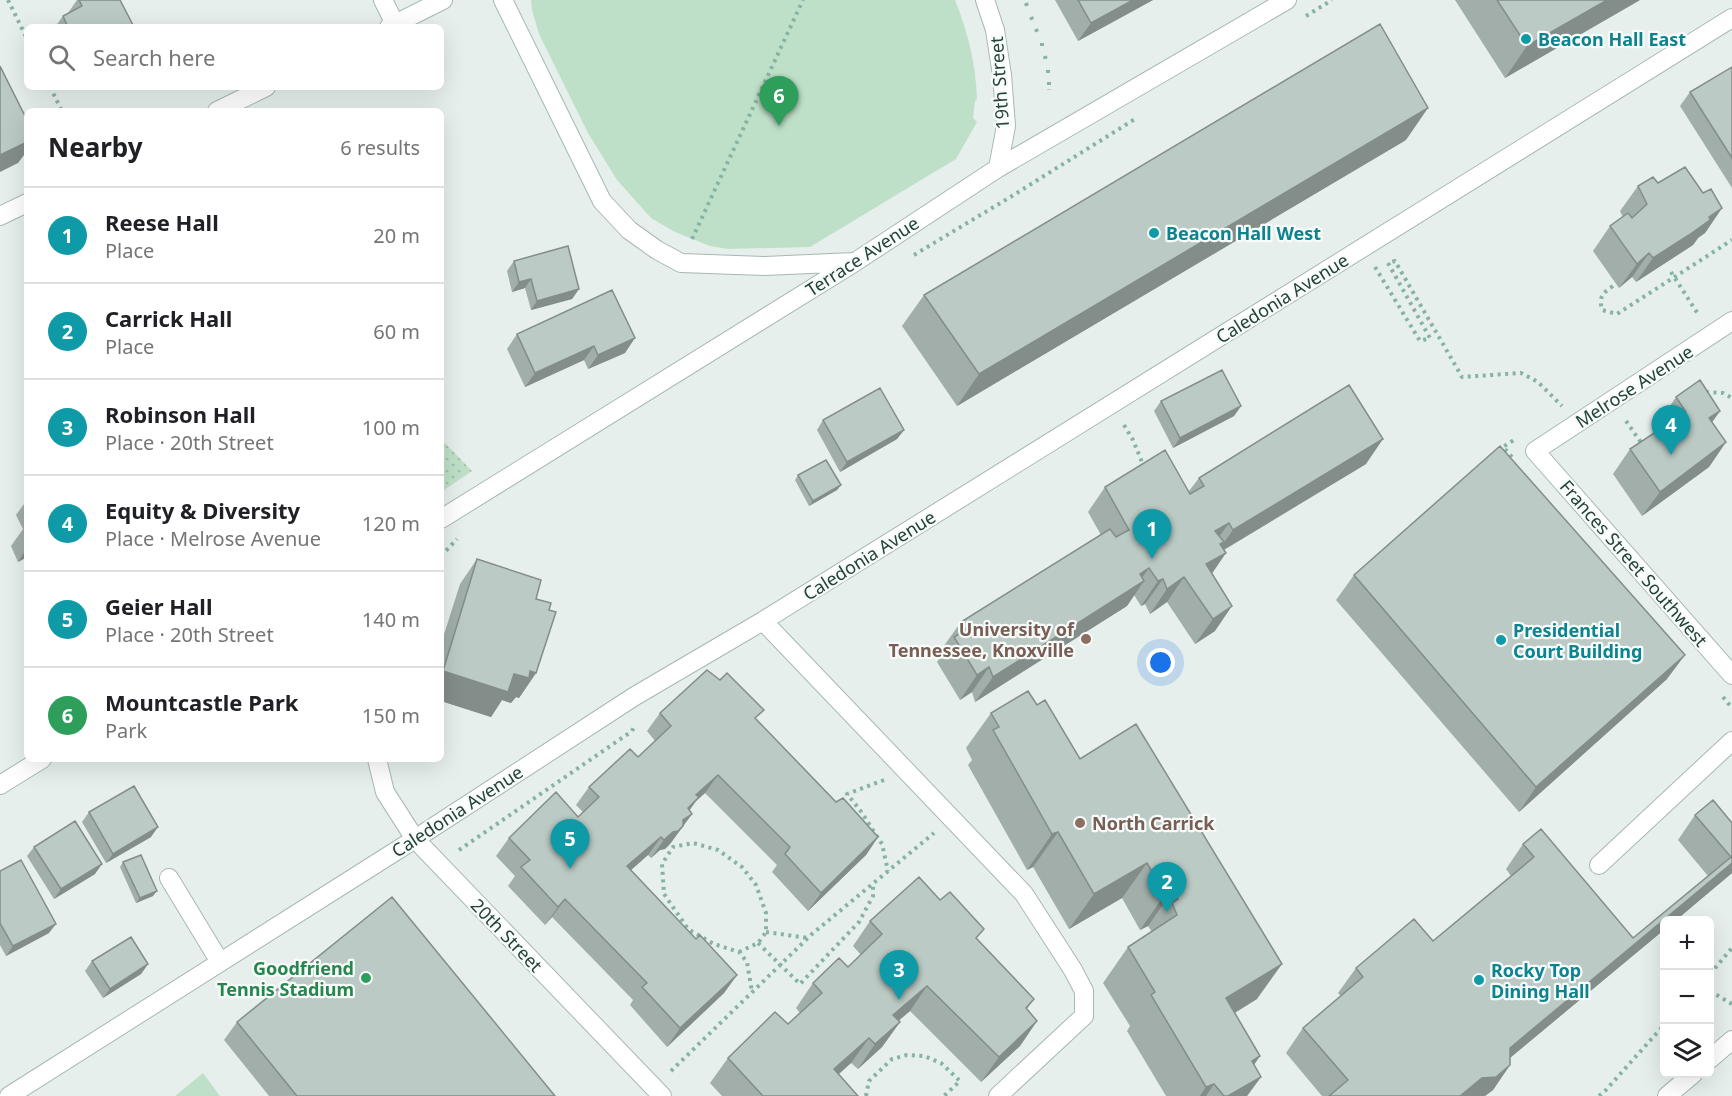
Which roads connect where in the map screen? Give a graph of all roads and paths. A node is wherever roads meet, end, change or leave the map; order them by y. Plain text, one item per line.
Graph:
1 (8, 0) edge
2 (383, 0) edge
3 (443, 0) edge
4 (503, 0) edge
5 (803, 0) edge
6 (985, 0) edge
7 (1287, 0) edge
8 (1026, 3) dead end
9 (1028, 9) dead end
10 (1732, 18) edge
11 (391, 24) edge
12 (396, 24) edge
13 (24, 33) edge
14 (1048, 70) dead end
15 (1048, 76) dead end
16 (1048, 82) dead end
17 (52, 90) edge
18 (260, 90) edge
19 (1048, 90) dead end
20 (60, 108) edge
21 (223, 108) edge
22 (998, 168) junction
23 (24, 204) edge
24 (0, 216) edge
25 (1732, 240) edge
26 (1357, 251) junction
27 (855, 262) junction
28 (681, 263) junction
29 (1671, 272) edge
30 (1674, 278) junction
31 (1613, 286) dead end
32 (1707, 310) dead end
33 (1732, 321) edge
34 (1700, 391) edge
35 (1732, 398) edge
36 (1110, 405) junction
37 (1563, 407) dead end
38 (1620, 413) dead end
39 (1523, 434) dead end
40 (1645, 448) edge
41 (1535, 451) joint
42 (1519, 465) edge
43 (1145, 467) edge
44 (444, 517) edge
45 (763, 621) junction
46 (1728, 664) edge
47 (1716, 690) dead end
48 (1732, 708) edge
49 (1732, 741) edge
50 (37, 762) edge
51 (378, 762) edge
52 (907, 771) junction
53 (0, 785) edge
54 (952, 818) junction
55 (415, 839) junction
56 (1599, 865) dead end
57 (888, 871) junction
58 (169, 878) dead end
59 (873, 884) junction
60 (766, 932) junction
61 (808, 938) junction
62 (758, 943) junction
63 (1732, 948) edge
64 (739, 952) junction
65 (220, 962) junction
66 (782, 964) junction
67 (1713, 970) edge
68 (752, 992) junction
69 (1714, 993) edge
70 (1732, 1004) edge
71 (1660, 1030) edge
72 (1732, 1040) edge
73 (1714, 1056) edge
74 (668, 1074) dead end
75 (1688, 1078) edge
76 (946, 1095) edge
77 (9, 1096) edge
78 (662, 1096) edge
79 (866, 1096) edge
80 (998, 1096) edge
81 (1599, 1096) edge
82 (1667, 1096) edge

1 - 13 path
2 - 11 street
3 - 12 street
4 - 28 street
5 - 28 path
6 - 22 street, 19th Street
7 - 22 street, Terrace Avenue
8 - 9 path
10 - 26 street, Caledonia Avenue
14 - 15 path
16 - 19 path
17 - 20 path
18 - 21 street
22 - 27 street, Terrace Avenue
23 - 24 street
25 - 30 path
26 - 36 street, Caledonia Avenue
26 - 37 path
27 - 28 street
27 - 44 street, Terrace Avenue
29 - 30 path
30 - 31 path
30 - 32 path
33 - 41 street, Melrose Avenue
34 - 35 path
36 - 43 path
36 - 45 street, Caledonia Avenue
38 - 40 path
39 - 42 path
41 - 46 street, Frances Street Southwest
45 - 52 street
45 - 55 street, Caledonia Avenue
47 - 48 path
49 - 56 street
50 - 53 street
51 - 55 street, 20th Street
52 - 54 street
52 - 57 path
54 - 57 path
54 - 80 street
55 - 65 street, Caledonia Avenue
55 - 78 street, 20th Street
57 - 59 path
58 - 65 street
59 - 61 path
59 - 66 path
60 - 61 path
60 - 62 path
60 - 64 path
61 - 66 path
62 - 64 path
62 - 66 path
63 - 67 path
64 - 68 path
65 - 77 street, Caledonia Avenue
66 - 68 path
68 - 74 path
69 - 70 path
71 - 81 path
72 - 73 street
75 - 82 street
76 - 79 path

